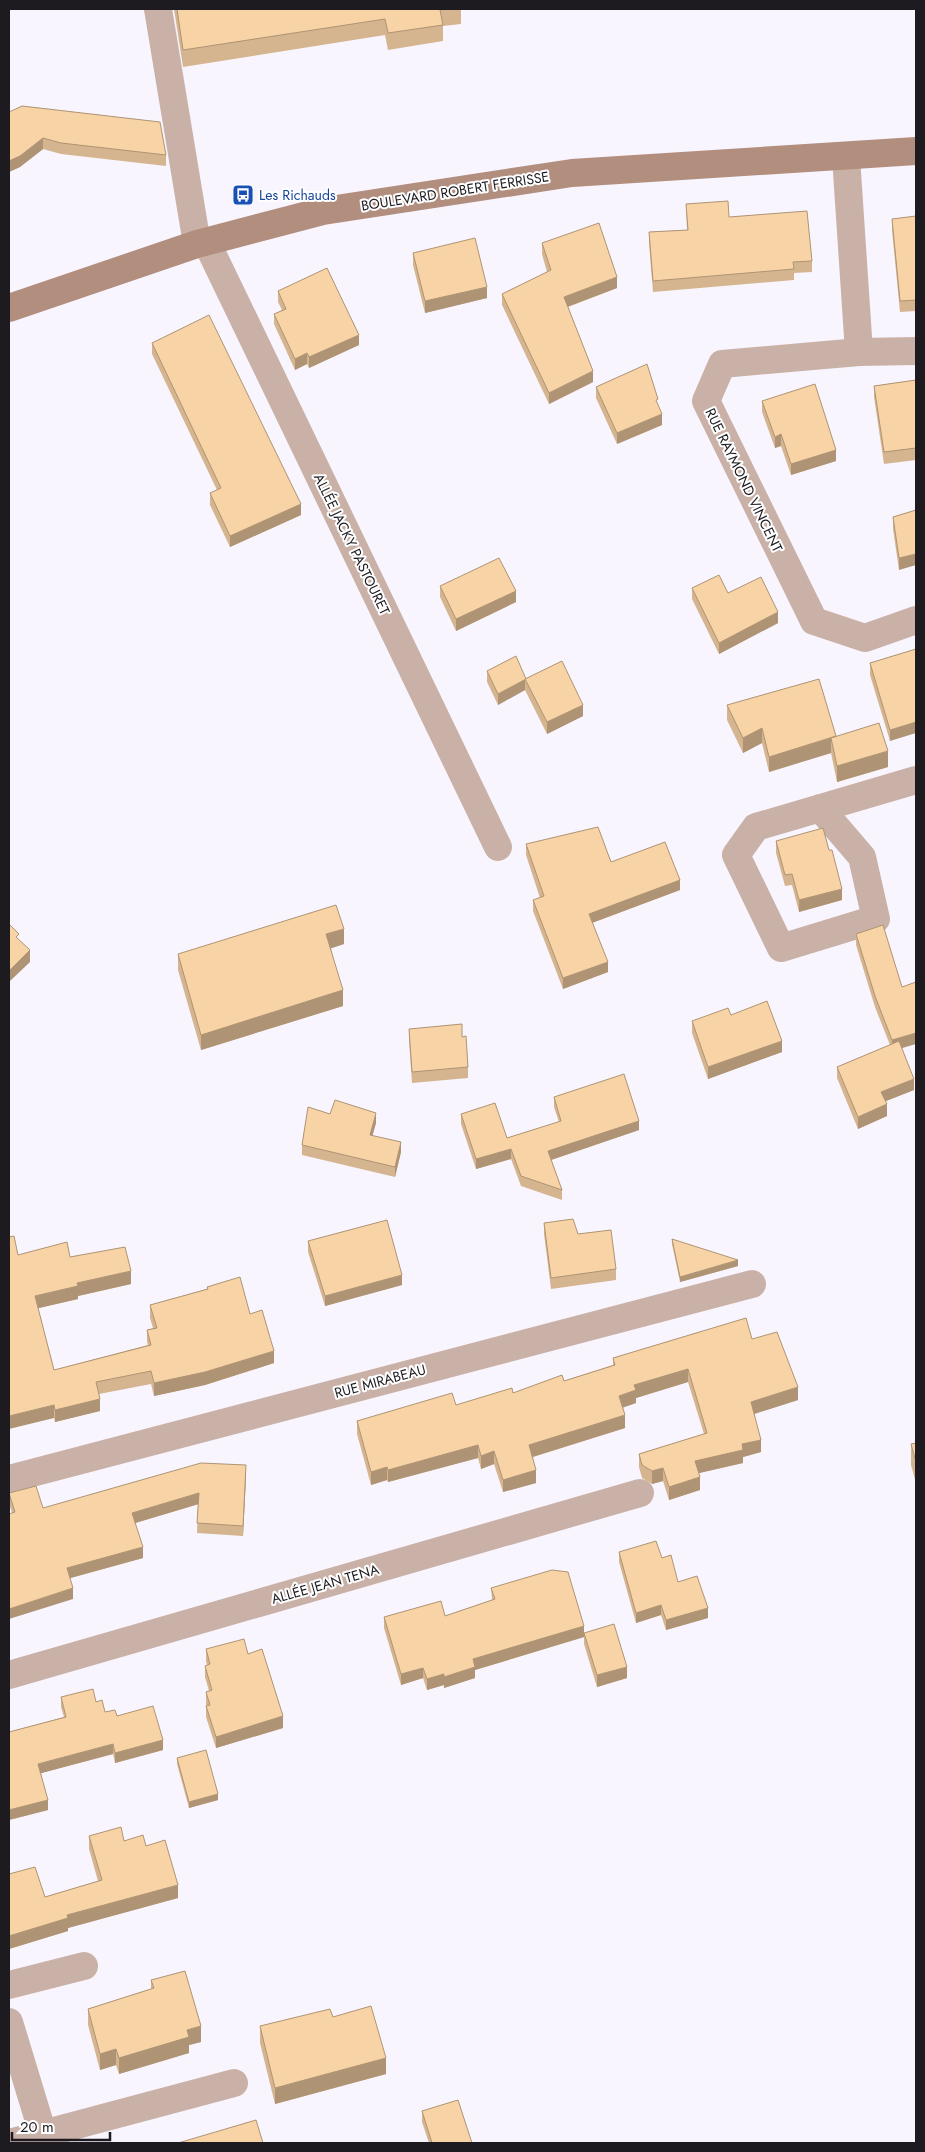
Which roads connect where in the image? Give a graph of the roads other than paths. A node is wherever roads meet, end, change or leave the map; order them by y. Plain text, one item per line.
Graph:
1 (158, 9) edge
2 (916, 151) edge
3 (846, 157) junction
4 (201, 243) junction
5 (9, 308) edge
6 (916, 351) edge
7 (859, 352) junction
8 (916, 620) edge
9 (916, 780) edge
10 (820, 808) junction
11 (498, 847) dead end
12 (752, 1284) dead end
13 (9, 1478) edge
14 (640, 1494) dead end
15 (9, 1675) edge
16 (84, 1966) dead end
17 (9, 1985) edge
18 (9, 2022) edge
19 (234, 2083) dead end
20 (43, 2134) junction
21 (9, 2143) edge

1 - 4 street, ALLÉE JACKY PASTOURET
2 - 3 street, BOULEVARD ROBERT FERRISSE
3 - 4 street, BOULEVARD ROBERT FERRISSE
3 - 7 street
4 - 5 street, BOULEVARD ROBERT FERRISSE
4 - 11 street, ALLÉE JACKY PASTOURET
6 - 7 street, RUE RAYMOND VINCENT
7 - 8 street, RUE RAYMOND VINCENT
9 - 10 street
10 - 10 street
12 - 13 street, RUE MIRABEAU
14 - 15 street, ALLÉE JEAN TENA
16 - 17 street
18 - 20 street
19 - 20 street
20 - 21 street

